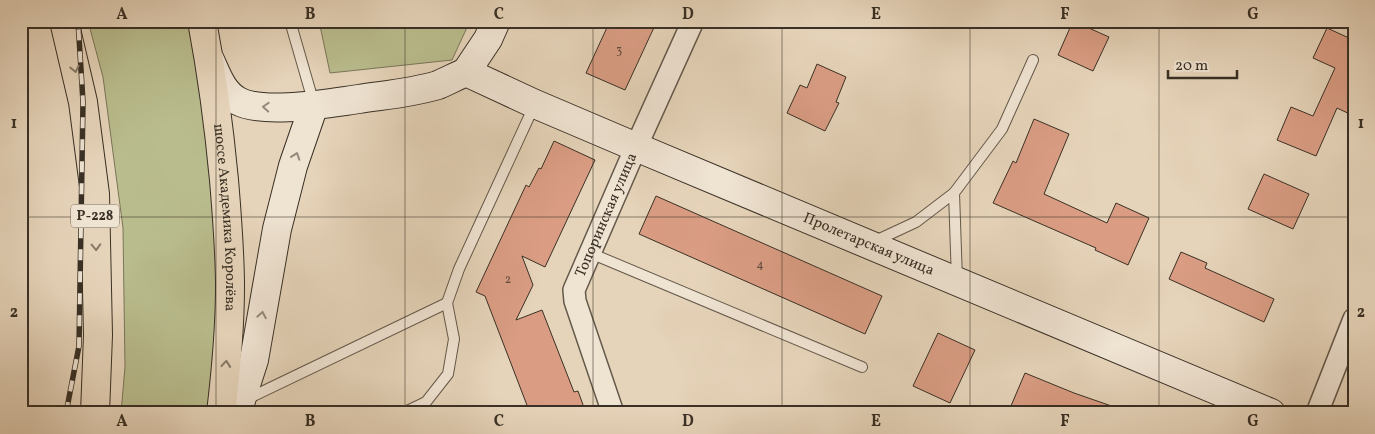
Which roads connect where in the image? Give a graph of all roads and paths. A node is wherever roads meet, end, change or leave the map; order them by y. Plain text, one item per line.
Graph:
1 (64, 21) edge
2 (202, 21) edge
3 (290, 21) edge
4 (496, 21) edge
5 (693, 21) edge
6 (208, 56) junction
7 (1033, 60) dead end
8 (466, 72) junction
9 (535, 104) junction
10 (314, 105) junction
11 (636, 147) junction
12 (954, 193) junction
13 (867, 244) junction
14 (590, 253) junction
15 (957, 281) junction
16 (447, 303) junction
17 (1354, 318) edge
18 (862, 367) dead end
19 (233, 409) edge
20 (95, 413) edge
21 (403, 413) edge
22 (613, 413) edge
23 (1271, 413) edge
24 (1317, 413) edge

1 -> 20 highway, Р-228
2 - 6 highway, шоссе Академика Королёва
3 - 10 lane
4 - 8 street
5 - 11 street, Топоринская улица
10 -> 6 street
19 -> 6 highway, шоссе Академика Королёва
7 - 12 lane
8 - 9 street, Пролетарская улица
8 - 10 street
9 - 11 street, Пролетарская улица
9 - 16 lane
19 -> 10 street
11 - 13 street, Пролетарская улица
11 - 14 street, Топоринская улица
12 - 13 lane
12 - 15 lane
13 - 15 street, Пролетарская улица
14 - 18 lane
14 - 22 street, Топоринская улица
15 - 23 street, Пролетарская улица
16 - 19 lane
16 - 21 lane
17 - 24 street

